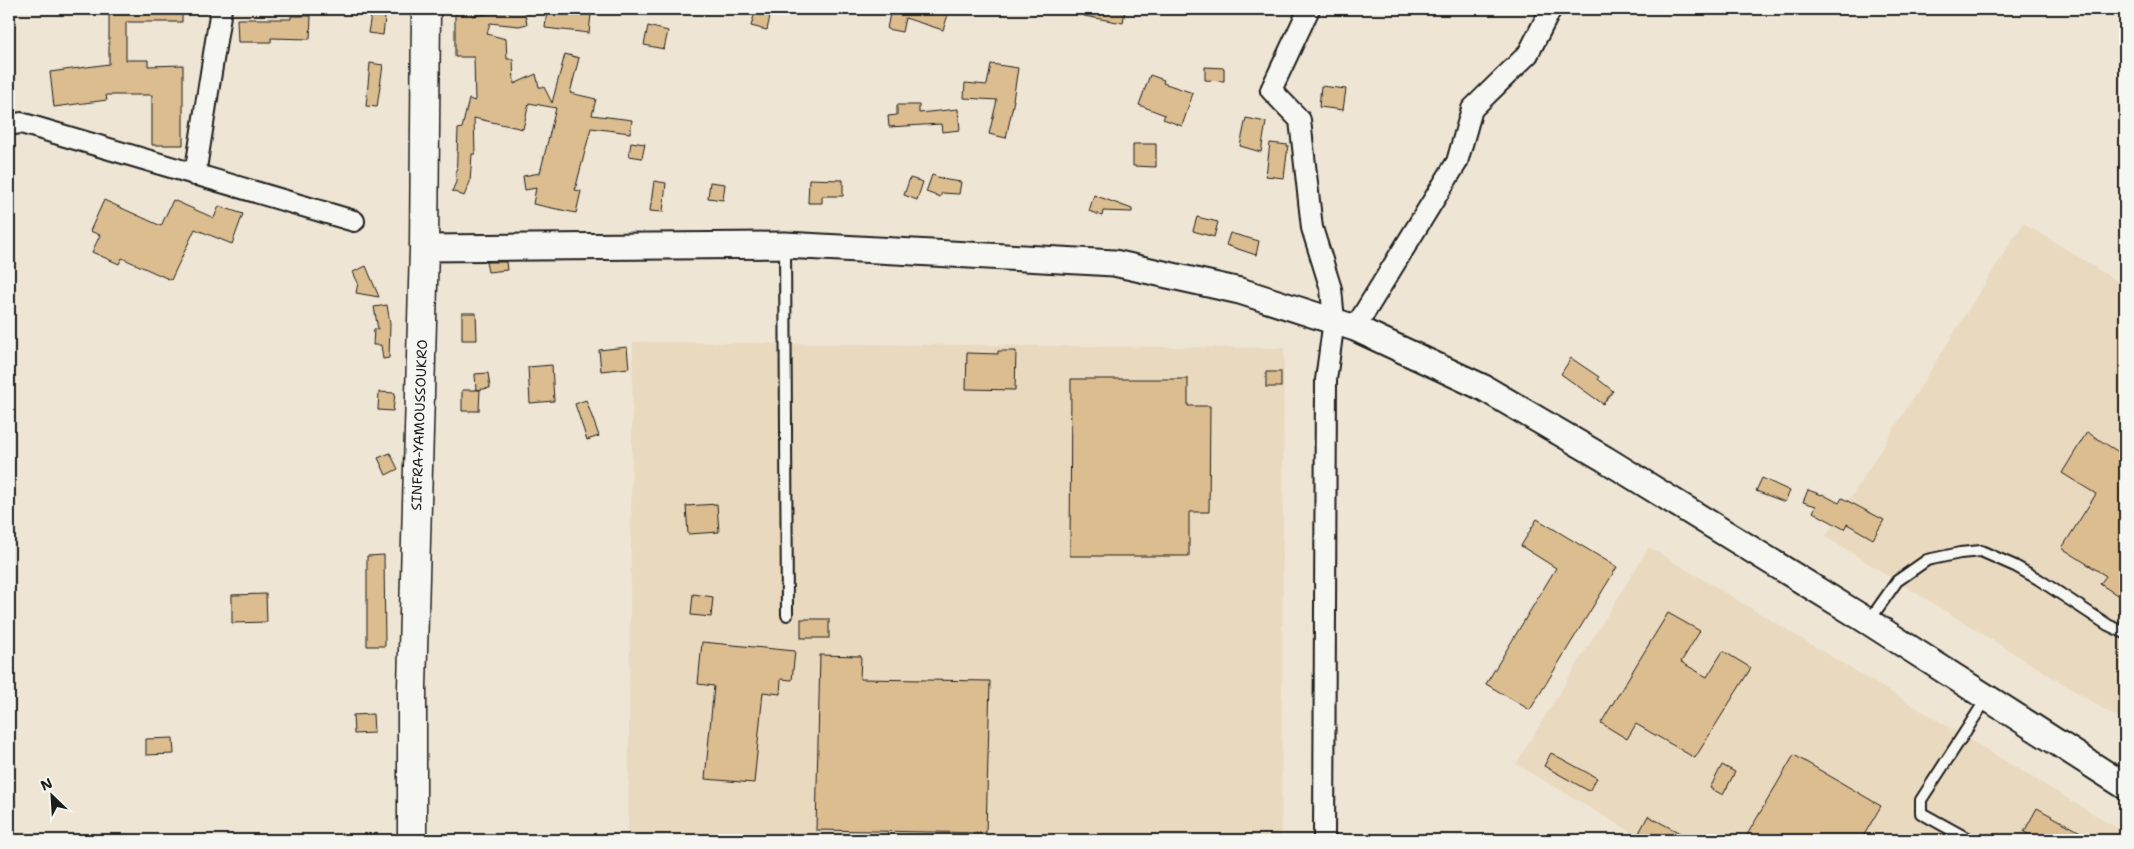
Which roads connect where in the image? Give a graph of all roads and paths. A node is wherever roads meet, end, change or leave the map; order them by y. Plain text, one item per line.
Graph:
1 (221, 9) edge
2 (426, 9) edge
3 (1309, 9) edge
4 (1551, 9) edge
5 (9, 125) edge
6 (195, 175) junction
7 (354, 221) dead end
8 (785, 245) junction
9 (424, 248) junction
10 (1345, 324) junction
11 (787, 615) dead end
12 (1868, 622) junction
13 (2125, 634) edge
14 (1987, 698) junction
15 (2125, 786) edge
16 (412, 840) edge
17 (1324, 840) edge
18 (1970, 840) edge

1 - 6 street
2 - 9 main road, SINFRA-YAMOUSSOUKRO
3 - 10 street
4 - 10 street
5 - 6 street
6 - 7 street
8 - 9 street
8 - 10 street
8 - 11 lane
9 - 16 main road, SINFRA-YAMOUSSOUKRO
10 - 12 street
10 - 17 street
12 - 13 lane
12 - 14 street
14 - 15 street
14 - 18 lane

